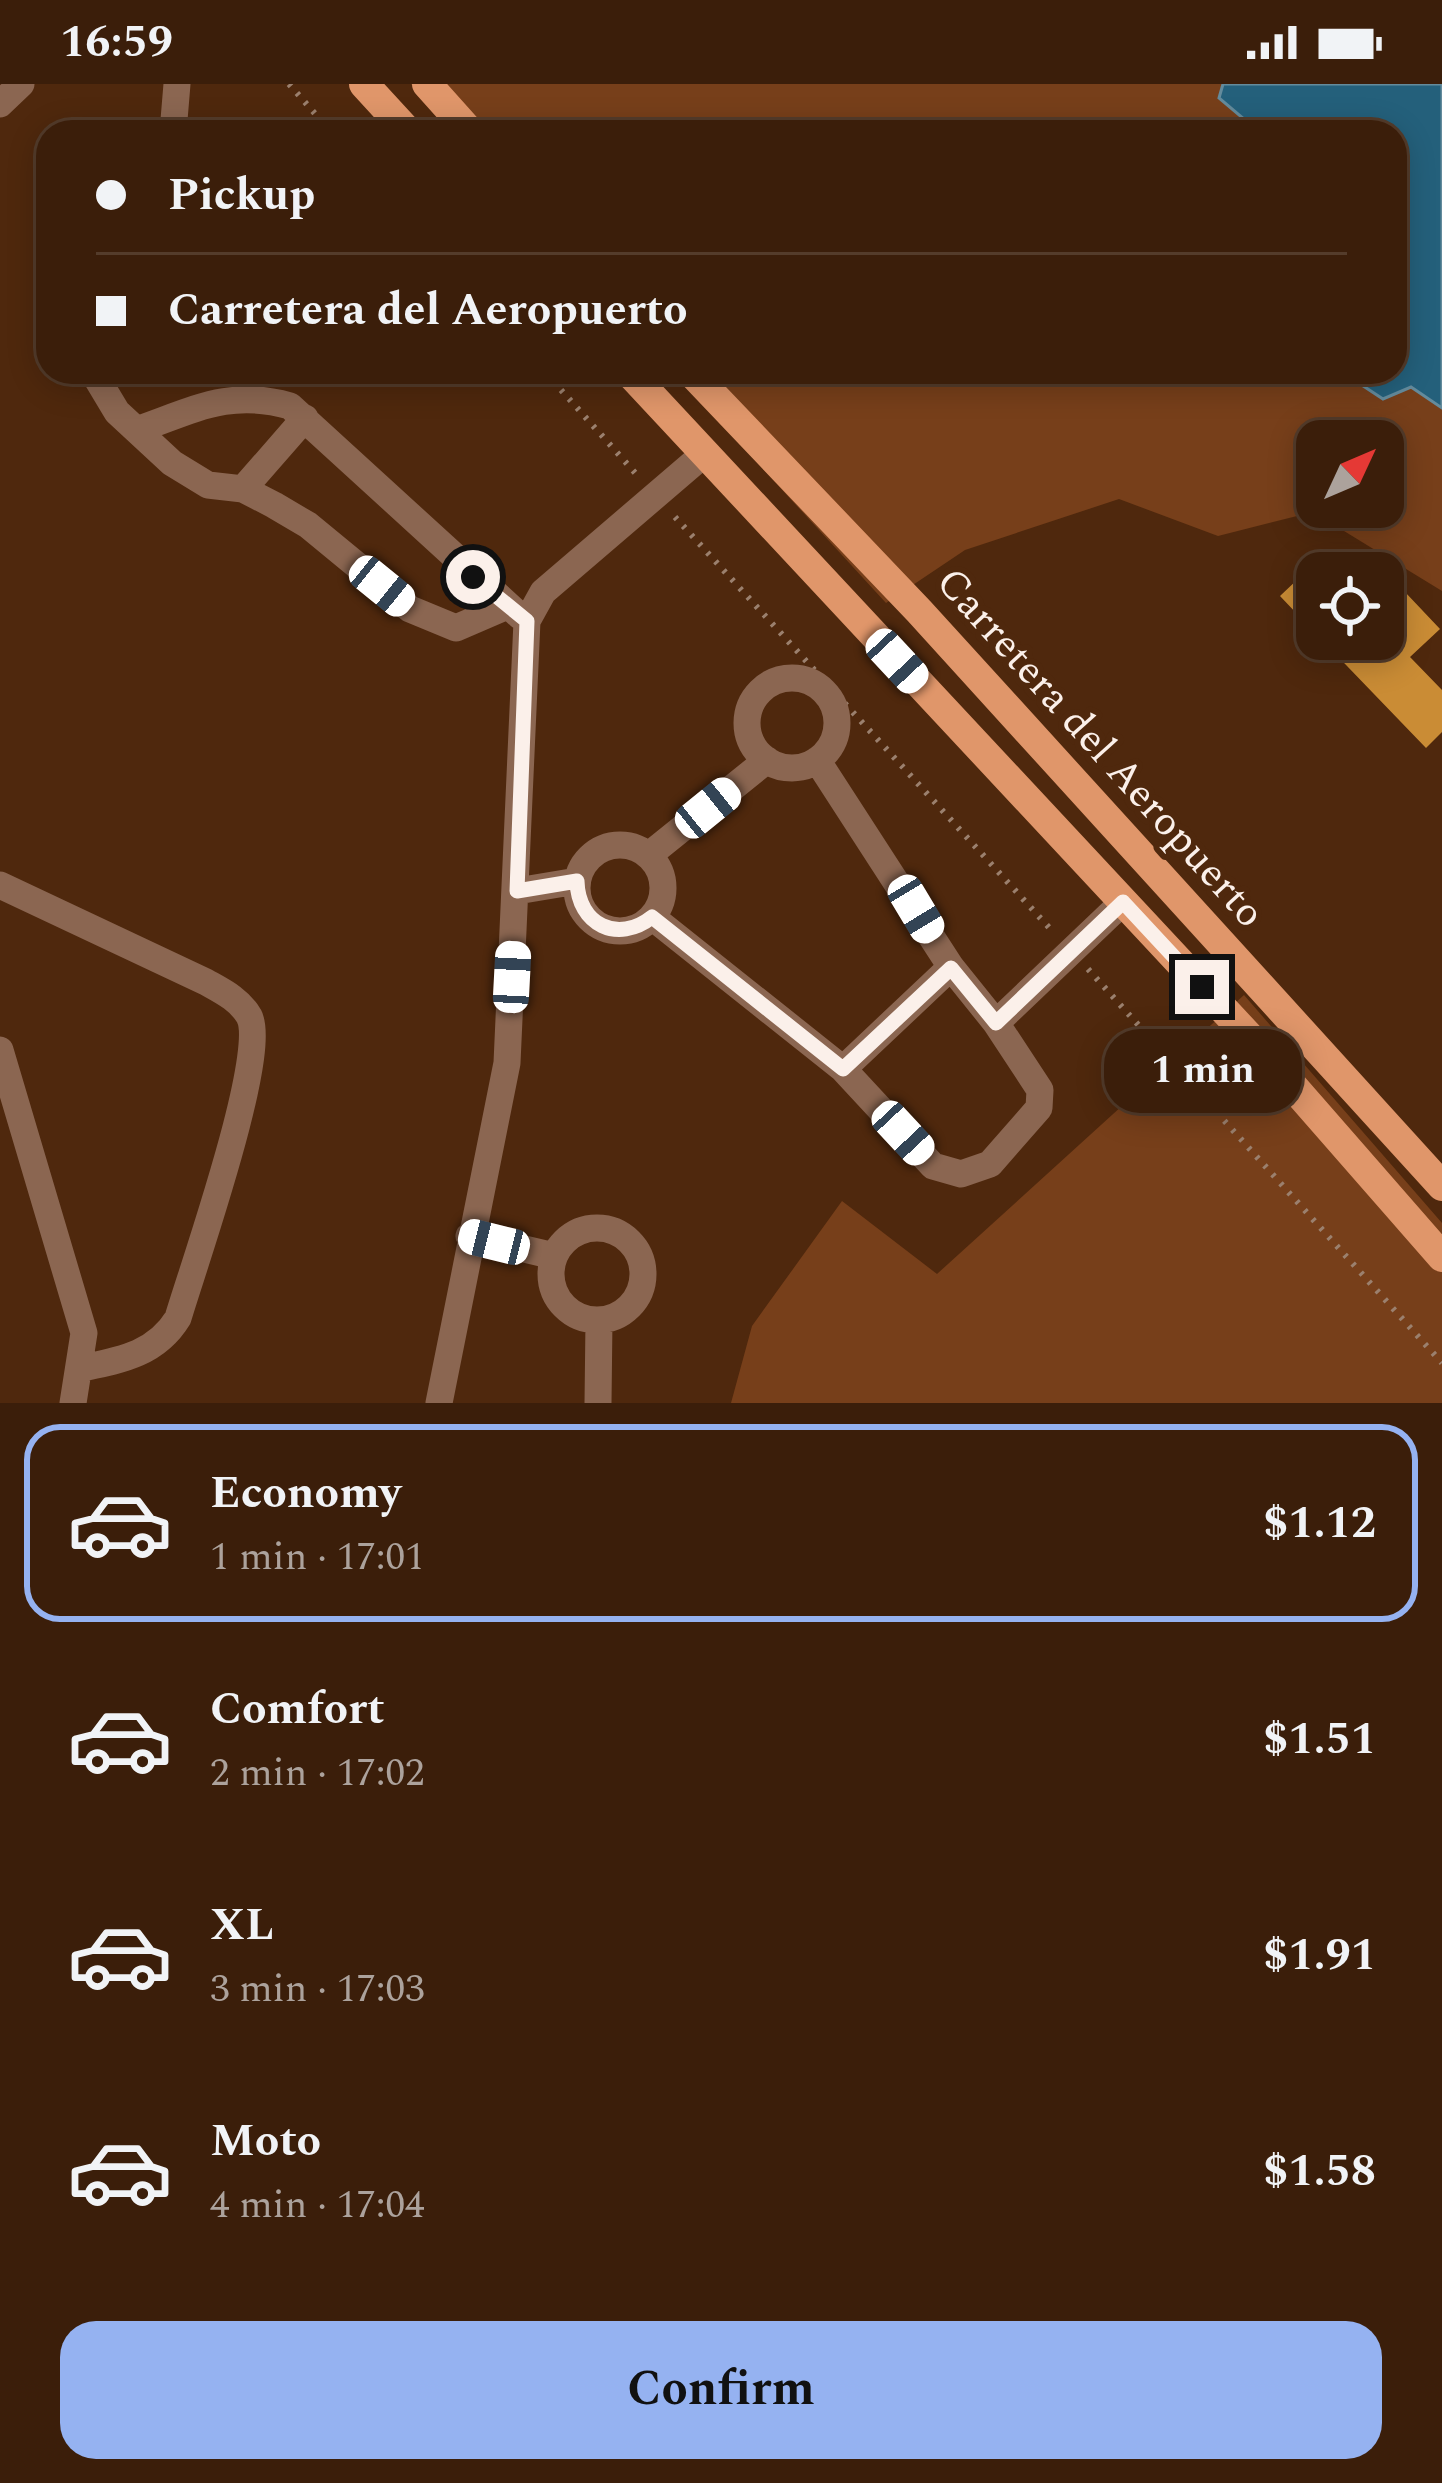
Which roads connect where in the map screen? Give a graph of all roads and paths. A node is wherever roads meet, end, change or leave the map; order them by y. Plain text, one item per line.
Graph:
1 (21, 84) edge
2 (177, 84) edge
3 (289, 84) edge
4 (364, 84) edge
5 (427, 84) edge
6 (0, 104) edge
7 (173, 120) edge
8 (320, 120) edge
9 (397, 120) edge
10 (459, 120) edge
11 (100, 384) edge
12 (556, 384) edge
13 (640, 384) edge
14 (702, 384) edge
15 (305, 418) junction
16 (139, 429) junction
17 (704, 454) junction
18 (243, 489) junction
19 (656, 496) junction
20 (516, 614) junction
21 (767, 760) junction
22 (817, 760) junction
23 (649, 855) junction
24 (577, 881) junction
25 (0, 884) edge
26 (517, 891) junction
27 (1123, 902) junction
28 (652, 917) junction
29 (1071, 952) junction
30 (951, 968) junction
31 (996, 1023) junction
32 (0, 1050) edge
33 (843, 1069) junction
34 (1442, 1186) edge
35 (469, 1236) junction
36 (554, 1256) junction
37 (1442, 1256) edge
38 (598, 1320) junction
39 (1442, 1363) edge
40 (82, 1369) junction
41 (73, 1403) edge
42 (439, 1403) edge
43 (598, 1403) edge

1 - 6 street
2 - 7 street
3 - 8 path
4 - 9 main road
5 - 10 main road
11 - 16 street
12 - 19 path
13 - 17 main road, Carretera del Aeropuerto
14 - 34 main road, Carretera del Aeropuerto
15 - 16 street
15 - 18 street
15 - 20 street
16 - 18 street
17 - 19 street
17 - 27 main road, Carretera del Aeropuerto
18 - 20 street
19 - 20 street
19 - 29 path
20 - 26 street
21 - 22 street
21 - 22 street
21 - 23 street
22 - 30 street
23 - 24 street
23 - 28 street
24 - 26 street
24 - 28 street
25 - 40 street
26 - 35 street
27 - 29 street
27 - 37 main road, Carretera del Aeropuerto
28 - 33 street
29 - 31 street
29 - 39 path
30 - 31 street
30 - 33 street
31 - 33 street
32 - 40 street
35 - 36 street
35 - 42 street
36 - 38 street
36 - 38 street
38 - 43 street
40 - 41 street

